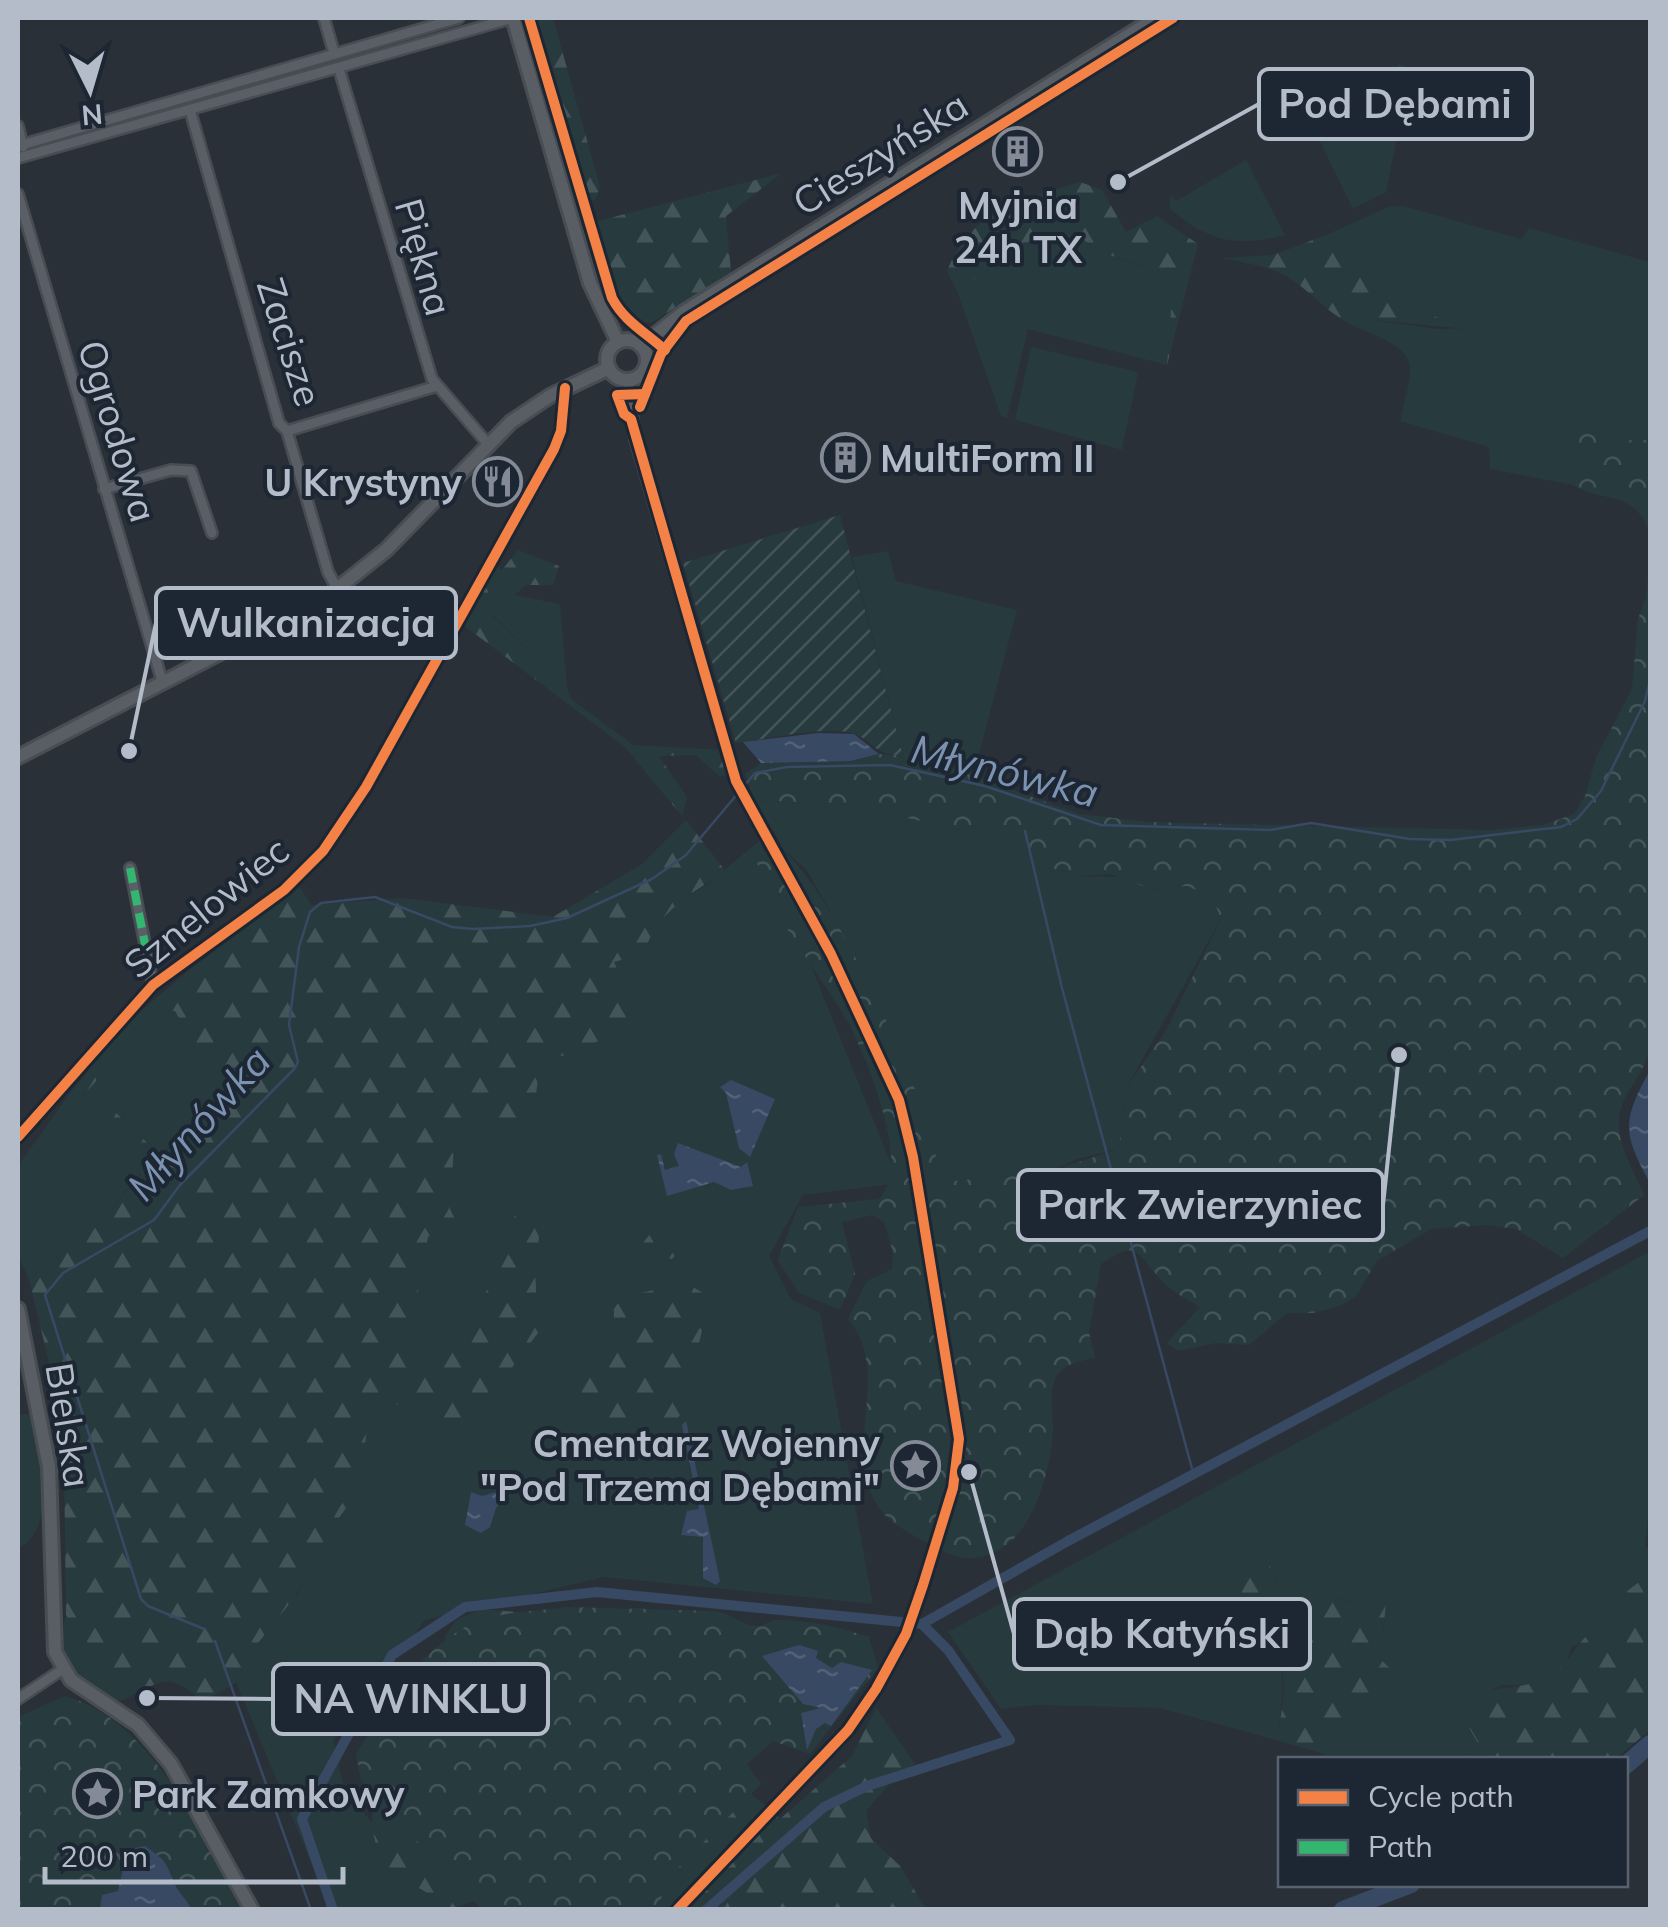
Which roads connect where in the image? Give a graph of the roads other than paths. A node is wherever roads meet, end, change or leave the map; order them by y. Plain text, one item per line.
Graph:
1 (324, 18) edge
2 (459, 18) edge
3 (513, 18) edge
4 (1156, 18) edge
5 (335, 54) junction
6 (339, 68) junction
7 (190, 110) junction
8 (18, 126) edge
9 (21, 151) edge
10 (18, 194) edge
11 (618, 342) junction
12 (641, 346) junction
13 (609, 368) junction
14 (628, 380) junction
15 (437, 386) junction
16 (566, 388) junction
17 (536, 405) junction
18 (560, 416) junction
19 (287, 431) junction
20 (486, 444) junction
21 (104, 489) junction
22 (212, 534) dead end
23 (338, 590) junction
24 (162, 684) junction
25 (18, 754) edge
26 (736, 781) dead end
27 (130, 868) dead end
28 (153, 985) junction
29 (18, 1137) edge
30 (18, 1309) edge
31 (63, 1670) junction
32 (18, 1699) edge
33 (252, 1910) edge

1 - 5 street
2 - 5 street
3 - 6 street
3 - 11 main road
4 - 12 main road, Cieszyńska
5 - 6 street, Piękna
5 - 9 street
6 - 7 street
6 - 15 street, Piękna
7 - 9 street
7 - 19 street, Zacisze
8 - 9 street
10 - 21 street, Ogrodowa
11 - 12 main road
11 - 13 main road
12 - 14 main road
13 - 14 main road
13 - 16 main road
14 - 26 street
15 - 19 street
15 - 20 street, Piękna
16 - 17 main road
16 - 18 street, Sznelowiec
17 - 18 street
17 - 20 main road
18 - 28 street, Sznelowiec
19 - 23 street, Zacisze
20 - 23 main road
21 - 22 street
21 - 24 street, Ogrodowa
23 - 24 main road
24 - 25 main road
27 - 28 street
28 - 29 street, Sznelowiec
30 - 31 main road, Bielska
31 - 32 street
31 - 33 main road

